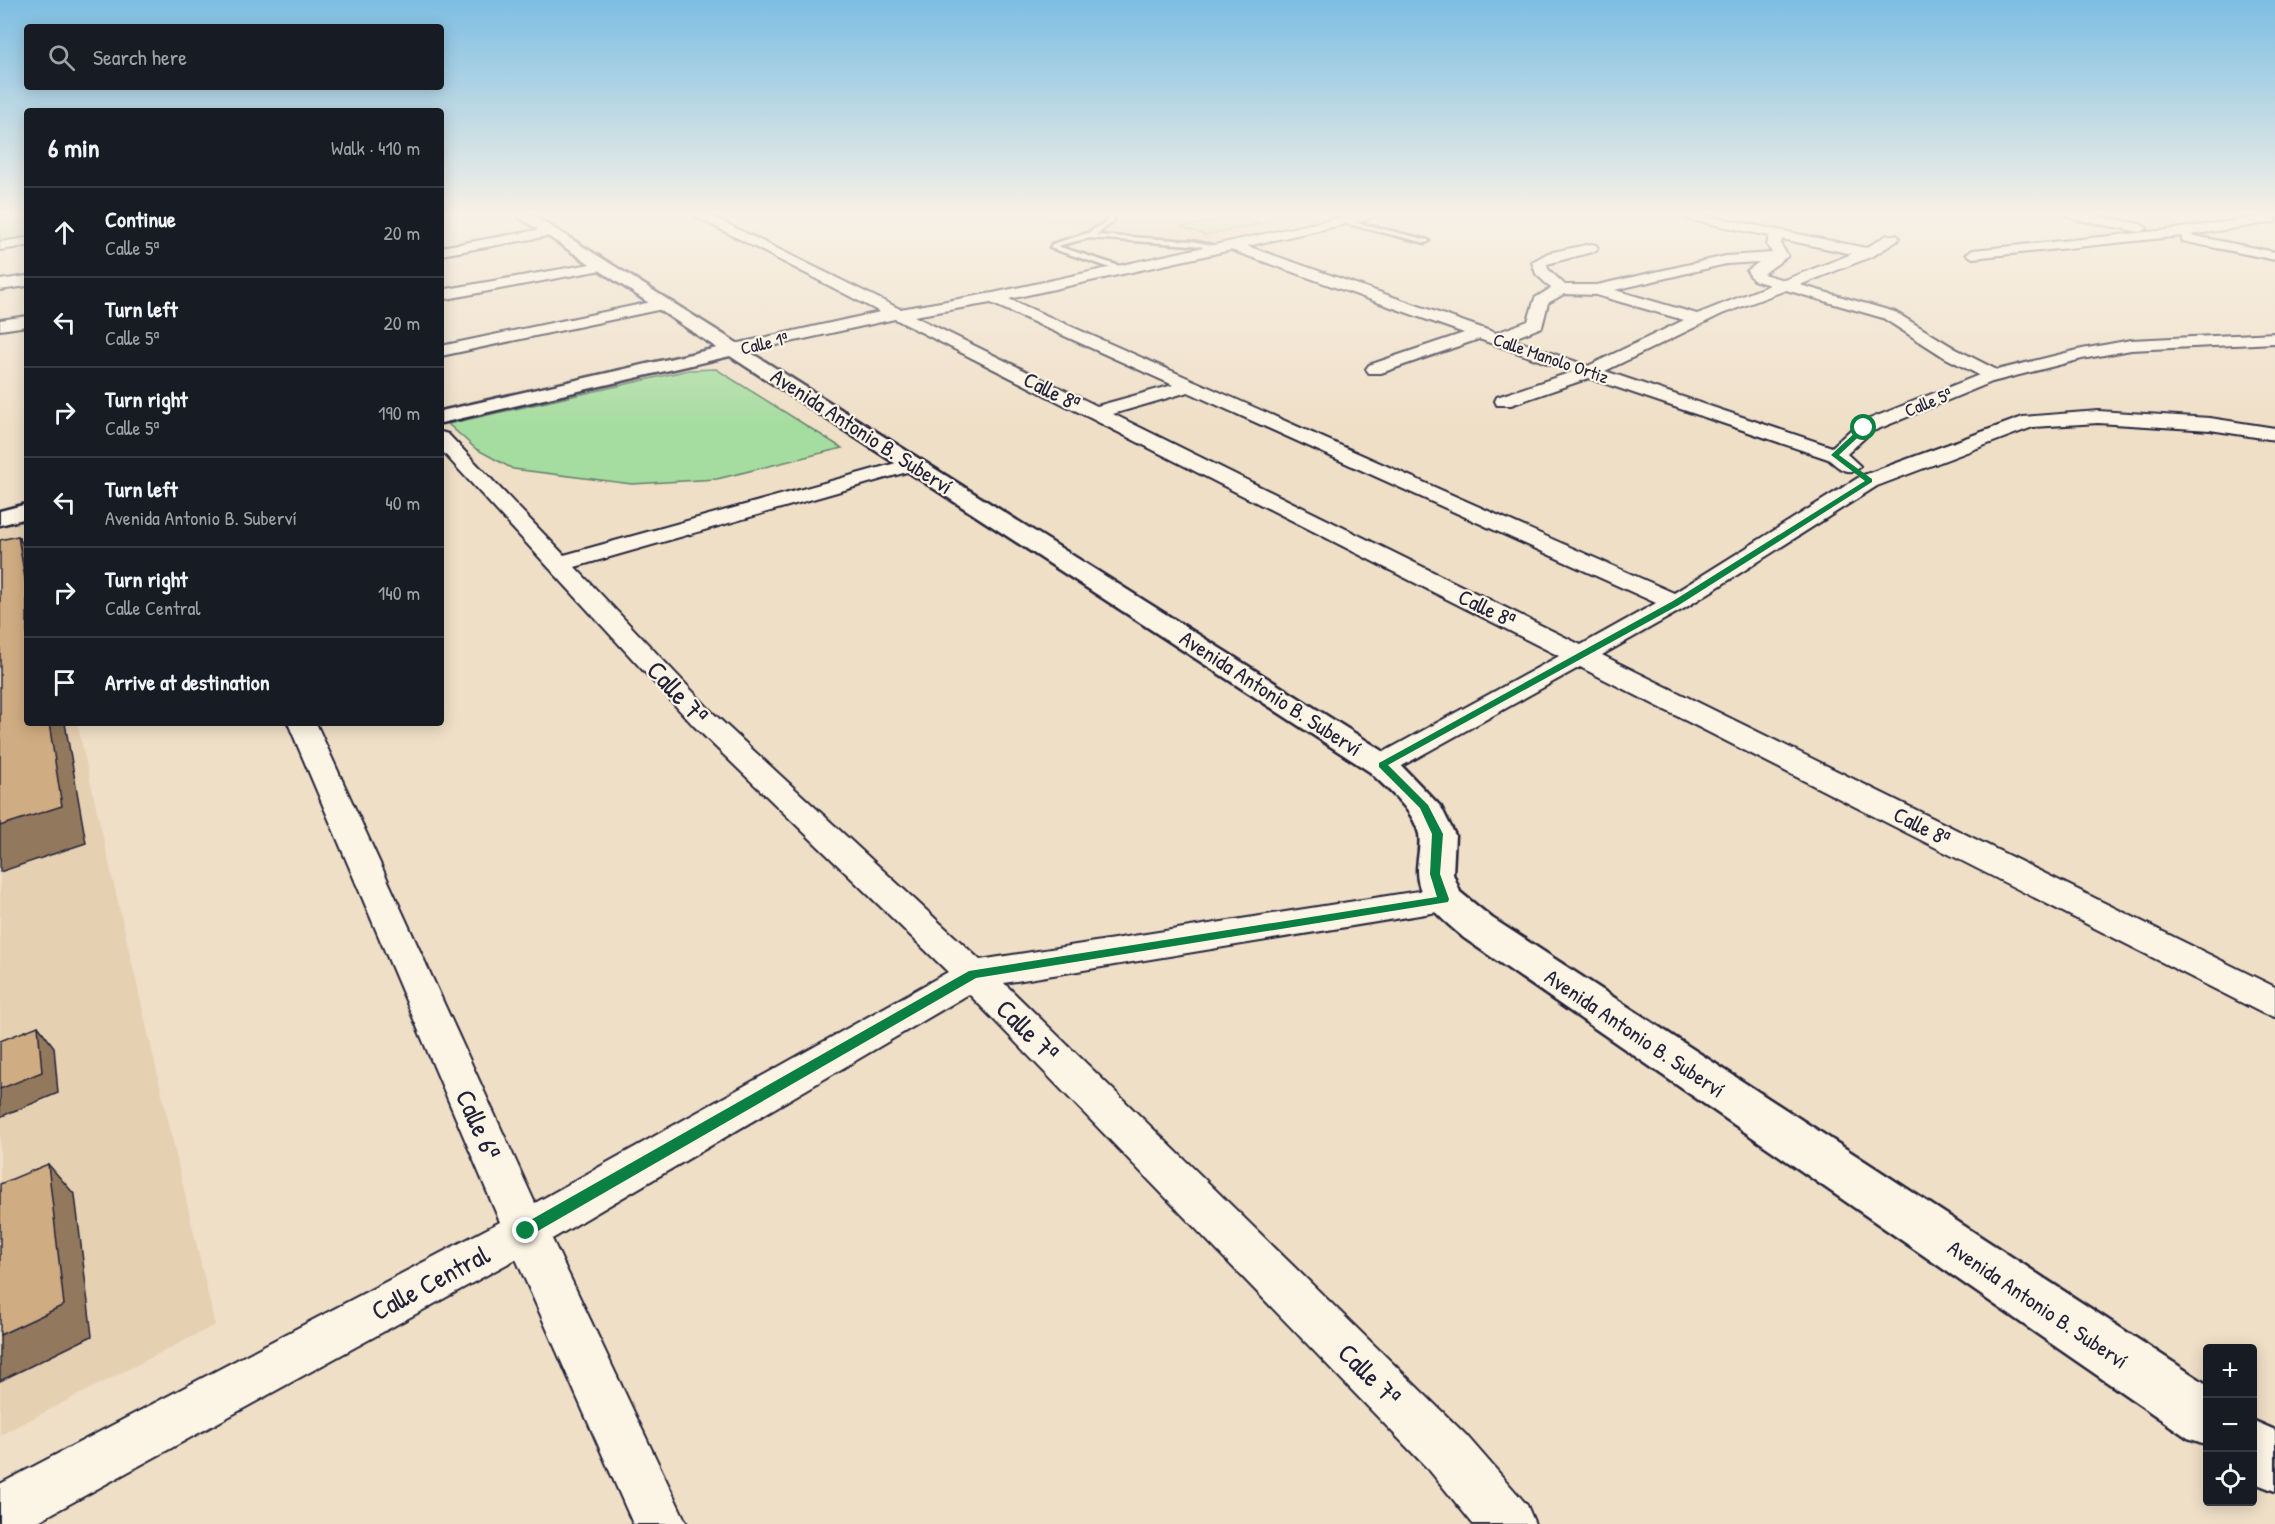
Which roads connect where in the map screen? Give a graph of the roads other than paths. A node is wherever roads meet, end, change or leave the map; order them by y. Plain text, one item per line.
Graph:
1 (490, 286) edge
2 (632, 286) edge
3 (842, 286) edge
4 (1048, 286) edge
5 (1342, 286) edge
6 (1557, 286) edge
7 (1614, 286) edge
8 (1782, 286) edge
9 (1789, 286) edge
10 (1561, 290) junction
11 (1597, 290) junction
12 (444, 294) edge
13 (993, 298) junction
14 (661, 305) junction
15 (898, 314) junction
16 (1698, 319) junction
17 (24, 321) edge
18 (0, 325) edge
19 (1488, 336) junction
20 (2275, 338) edge
21 (736, 349) junction
22 (444, 350) edge
23 (1375, 369) dead end
24 (1589, 372) junction
25 (1995, 376) junction
26 (1189, 386) junction
27 (1504, 401) dead end
28 (1095, 413) junction
29 (444, 416) edge
30 (2275, 434) edge
31 (444, 441) edge
32 (1835, 455) junction
33 (914, 464) junction
34 (1869, 481) junction
35 (24, 513) edge
36 (0, 518) edge
37 (559, 564) junction
38 (1676, 603) junction
39 (1581, 655) junction
40 (303, 726) edge
41 (1382, 765) junction
42 (1444, 899) junction
43 (973, 975) junction
44 (2275, 1003) edge
45 (526, 1231) junction
46 (2203, 1415) edge
47 (2257, 1451) edge
48 (2275, 1463) edge
49 (0, 1513) edge
50 (660, 1524) edge
51 (1508, 1524) edge

1 - 12 street
2 - 14 main road, Avenida Antonio B. Suberví
3 - 15 street, Calle 8ª
4 - 13 street, Calle 1ª
5 - 19 street, Calle Manolo Ortiz
6 - 10 street
7 - 11 street
8 - 16 street
9 - 25 street
10 - 11 street
10 - 19 street
11 - 16 street
13 - 15 street, Calle 1ª
13 - 26 street
14 - 21 main road, Avenida Antonio B. Suberví
14 - 22 street
15 - 21 street, Calle 1ª
15 - 28 street, Calle 8ª
16 - 24 street
17 - 18 street
19 - 23 street
19 - 24 street, Calle Manolo Ortiz
20 - 25 street, Calle 5ª
21 - 29 main road, Calle 1ª
21 - 33 main road, Avenida Antonio B. Suberví
24 - 27 street
24 - 32 street, Calle Manolo Ortiz
25 - 32 street, Calle 5ª
26 - 28 street
26 - 38 street
28 - 39 street, Calle 8ª
30 - 34 street
31 - 37 street, Calle 7ª
32 - 34 street
33 - 37 street
33 - 41 main road, Avenida Antonio B. Suberví
34 - 38 street
35 - 36 main road
37 - 43 street, Calle 7ª
38 - 39 street
39 - 41 street
39 - 44 street, Calle 8ª
40 - 45 street, Calle 6ª
41 - 42 main road, Avenida Antonio B. Suberví
42 - 43 street, Calle Central
42 - 46 main road, Avenida Antonio B. Suberví
43 - 45 street, Calle Central
43 - 51 street, Calle 7ª
45 - 49 street, Calle Central
45 - 50 street, Calle 6ª
47 - 48 main road

